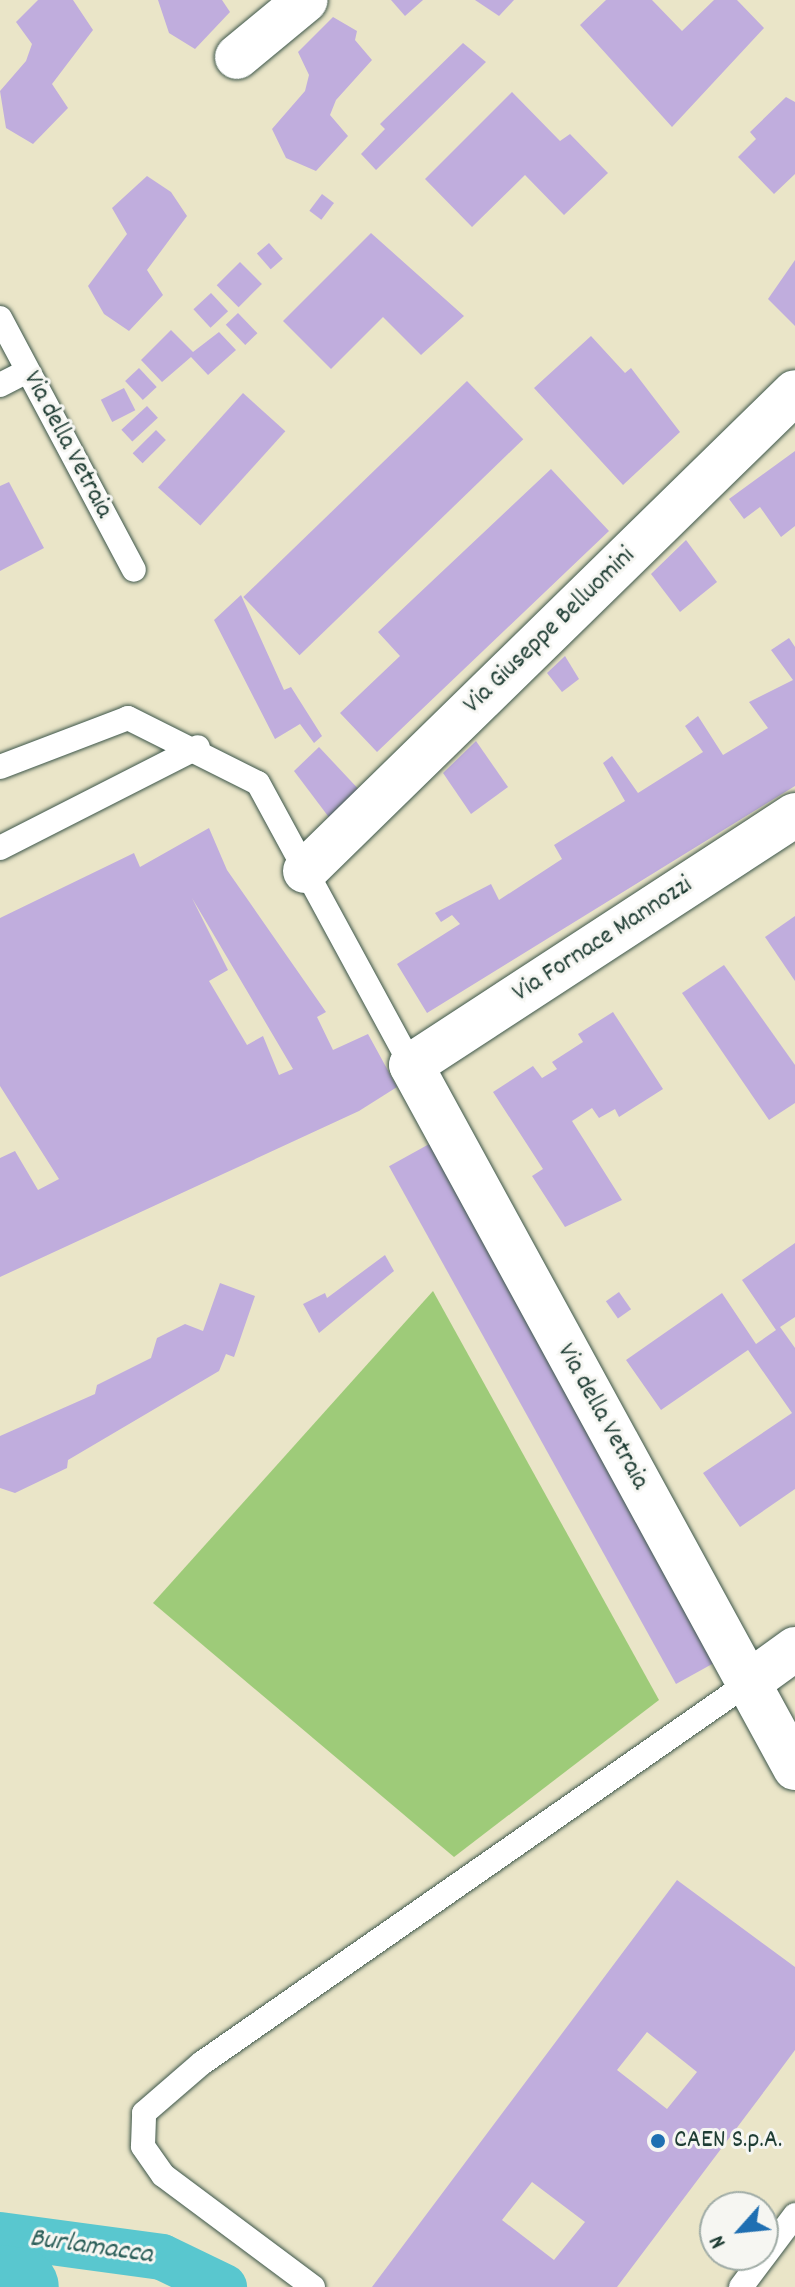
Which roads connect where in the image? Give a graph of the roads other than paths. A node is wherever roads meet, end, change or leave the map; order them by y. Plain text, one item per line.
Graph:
1 (306, 0) edge
2 (237, 57) dead end
3 (0, 318) edge
4 (27, 371) junction
5 (0, 385) edge
6 (795, 392) edge
7 (134, 570) dead end
8 (198, 747) junction
9 (0, 767) edge
10 (795, 815) edge
11 (0, 848) edge
12 (305, 871) junction
13 (411, 1065) junction
14 (795, 1649) edge
15 (748, 1683) junction
16 (795, 1768) edge
17 (795, 2215) edge
18 (313, 2287) edge
19 (741, 2287) edge

1 - 2 street
3 - 4 lane, Via della Vetraia
4 - 5 lane
4 - 7 lane, Via della Vetraia
6 - 12 street, Via Giuseppe Belluomini
8 - 9 lane
8 - 11 lane
8 - 12 lane
10 - 13 street, Via Fornace Mannozzi
12 - 13 lane
13 - 15 street, Via della Vetraia
14 - 15 street
15 - 16 street, Via della Vetraia
15 - 18 lane
17 - 19 lane

